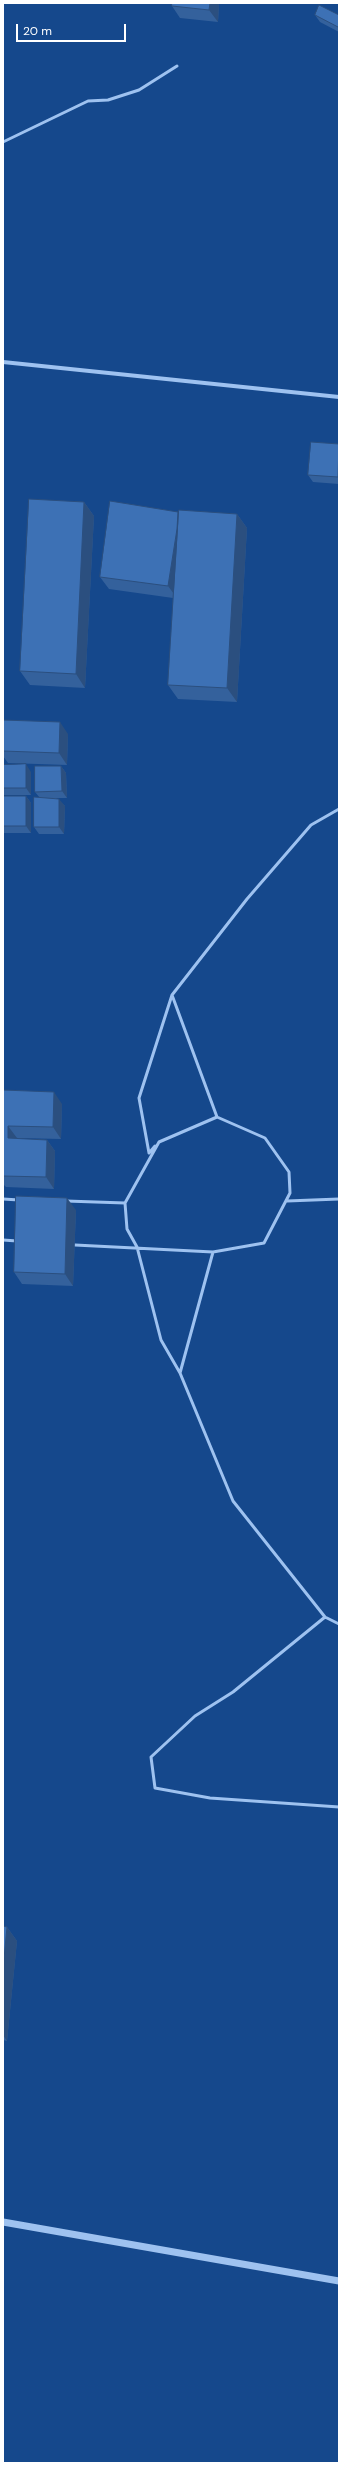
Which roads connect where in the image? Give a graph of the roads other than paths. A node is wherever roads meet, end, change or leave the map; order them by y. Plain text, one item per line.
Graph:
1 (177, 66) dead end
2 (3, 142) edge
3 (3, 362) edge
4 (339, 397) edge
5 (339, 809) edge
6 (172, 995) junction
7 (217, 1117) junction
8 (159, 1142) junction
9 (3, 1199) edge
10 (339, 1199) edge
11 (26, 1200) edge
12 (64, 1201) edge
13 (286, 1201) junction
14 (125, 1203) junction
15 (3, 1240) edge
16 (23, 1241) edge
17 (75, 1245) dead end
18 (138, 1247) junction
19 (213, 1252) junction
20 (180, 1373) junction
21 (324, 1617) junction
22 (339, 1624) edge
23 (339, 1807) edge
24 (3, 2222) edge
25 (339, 2281) edge

1 - 2 lane
3 - 4 street
5 - 6 lane
6 - 7 lane
6 - 8 lane
7 - 8 lane
7 - 13 lane
8 - 14 lane
9 - 11 lane
10 - 13 lane
12 - 14 lane
13 - 19 lane
14 - 18 lane
15 - 16 lane
17 - 18 lane
18 - 19 lane
18 - 20 lane
19 - 20 lane
20 - 21 lane
21 - 22 lane
21 - 23 lane
24 - 25 street

